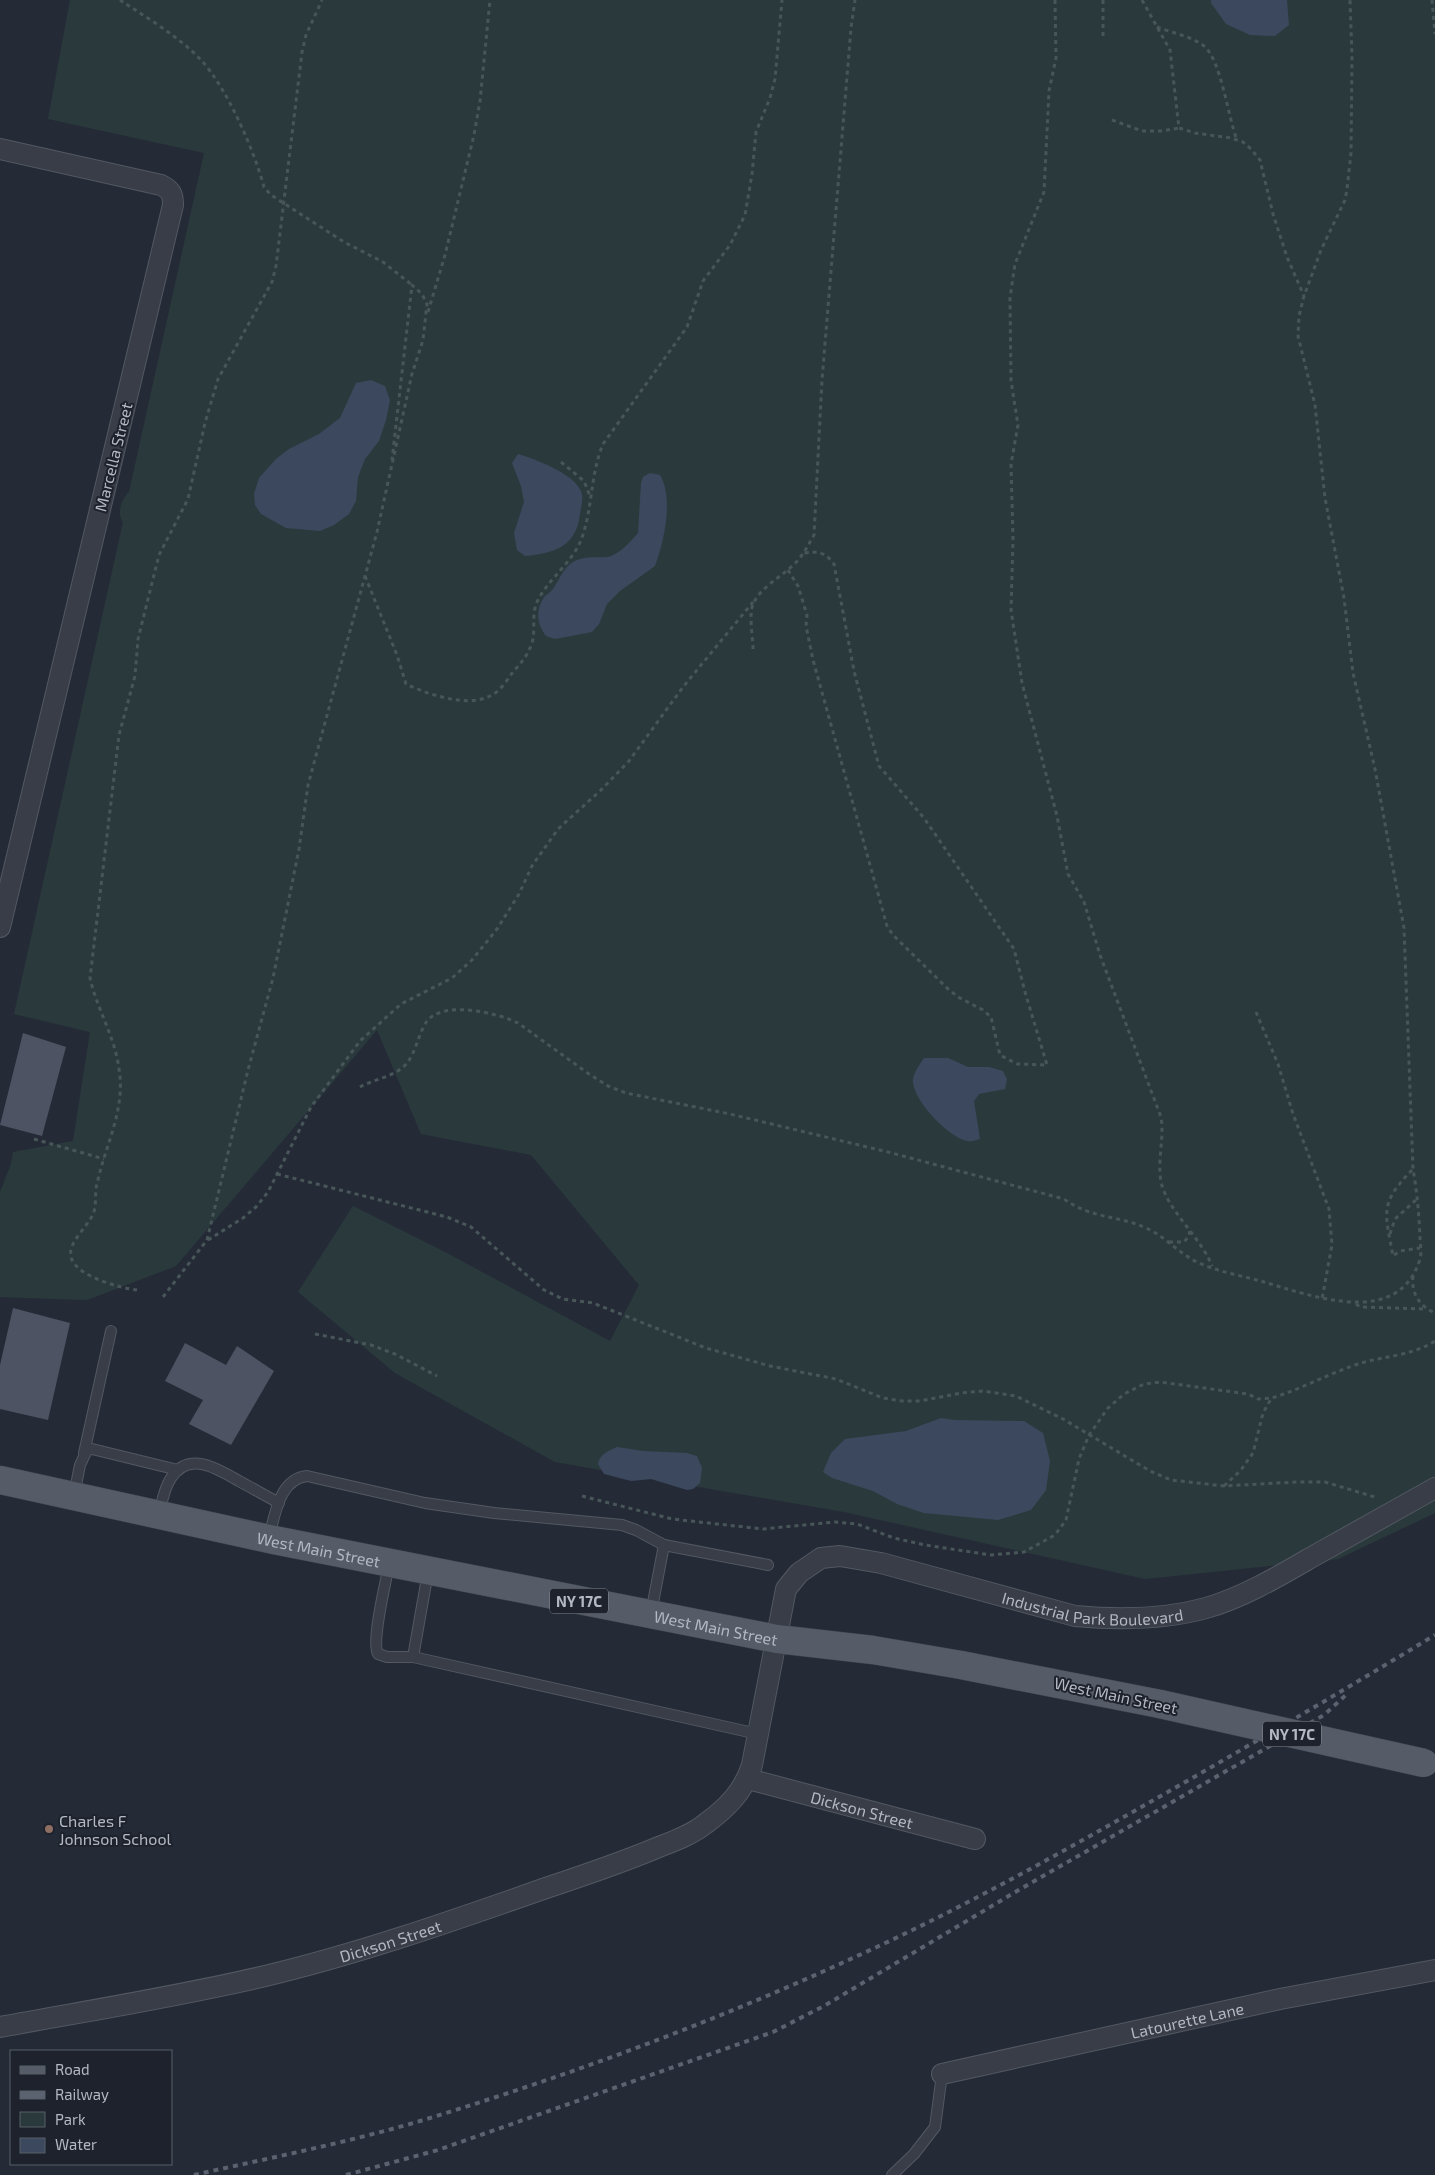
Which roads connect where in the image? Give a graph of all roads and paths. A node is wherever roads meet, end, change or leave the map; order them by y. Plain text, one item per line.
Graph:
1 (120, 0) edge
2 (322, 0) edge
3 (490, 0) edge
4 (782, 0) edge
5 (855, 0) edge
6 (1055, 0) edge
7 (1103, 0) edge
8 (1142, 0) edge
9 (1350, 0) edge
10 (1432, 0) edge
11 (1157, 27) junction
12 (1435, 34) edge
13 (1103, 37) dead end
14 (1112, 120) dead end
15 (1179, 128) junction
16 (1237, 140) junction
17 (0, 149) edge
18 (282, 203) junction
19 (412, 285) junction
20 (1304, 296) junction
21 (426, 320) junction
22 (392, 460) junction
23 (561, 462) dead end
24 (590, 496) junction
25 (804, 553) junction
26 (788, 570) junction
27 (364, 575) junction
28 (753, 602) junction
29 (753, 649) dead end
30 (4, 894) edge
31 (0, 927) edge
32 (1256, 1012) dead end
33 (360, 1086) dead end
34 (34, 1139) dead end
35 (104, 1159) junction
36 (1413, 1169) junction
37 (277, 1174) junction
38 (1418, 1199) junction
39 (1190, 1229) junction
40 (1389, 1235) junction
41 (207, 1240) junction
42 (1169, 1242) junction
43 (1420, 1248) junction
44 (1212, 1267) junction
45 (1413, 1276) junction
46 (136, 1290) dead end
47 (163, 1297) dead end
48 (1322, 1299) junction
49 (1354, 1303) junction
50 (1427, 1309) junction
51 (1435, 1313) edge
52 (111, 1331) dead end
53 (315, 1334) dead end
54 (1435, 1341) edge
55 (437, 1376) dead end
56 (1272, 1398) junction
57 (1089, 1434) junction
58 (84, 1453) junction
59 (178, 1470) junction
60 (0, 1480) edge
61 (1224, 1486) junction
62 (1435, 1488) edge
63 (74, 1495) junction
64 (582, 1496) dead end
65 (1385, 1497) dead end
66 (279, 1503) junction
67 (159, 1514) junction
68 (269, 1539) junction
69 (664, 1545) junction
70 (389, 1563) junction
71 (768, 1565) dead end
72 (428, 1571) junction
73 (651, 1614) junction
74 (778, 1639) junction
75 (413, 1657) junction
76 (758, 1734) junction
77 (1429, 1764) edge
78 (748, 1778) junction
79 (975, 1839) dead end
80 (1435, 1970) edge
81 (0, 2027) edge
82 (942, 2074) joint
83 (892, 2175) edge

1 - 18 path
2 - 18 path
3 - 21 path
4 - 24 path
5 - 25 path
6 - 39 path
7 - 13 path
8 - 11 path
9 - 20 path
10 - 12 path
11 - 15 path
11 - 16 path
14 - 15 path
15 - 16 path
16 - 20 path
17 - 30 street, Marcella Street
18 - 19 path
18 - 35 path
19 - 21 path
19 - 22 path
20 - 36 path
21 - 22 path
22 - 27 path
23 - 24 path
24 - 27 path
25 - 26 path
25 - 26 path
26 - 28 path
27 - 41 path
28 - 29 path
28 - 37 path
30 - 31 street
32 - 48 path
33 - 42 path
34 - 35 path
35 - 46 path
36 - 38 path
36 - 40 path
37 - 41 path
37 - 57 path
38 - 40 path
38 - 43 path
39 - 42 path
39 - 44 path
40 - 43 path
41 - 47 path
42 - 44 path
43 - 45 path
44 - 48 path
45 - 49 path
45 - 50 path
48 - 49 path
49 - 50 path
50 - 51 path
52 - 58 lane
53 - 55 path
54 - 56 path
56 - 57 path
56 - 61 path
57 - 61 path
57 - 64 path
58 - 59 lane
58 - 63 lane
59 - 66 lane
59 - 67 lane
60 - 63 main road, West Main Street / NY 17C
61 - 65 path
62 - 74 street, Industrial Park Boulevard
63 - 67 main road, West Main Street / NY 17C
66 - 68 lane
66 - 69 lane
67 - 68 main road, West Main Street / NY 17C
68 - 70 main road, West Main Street / NY 17C
69 - 71 lane
69 - 73 lane
70 - 72 main road, West Main Street / NY 17C
70 - 75 lane
72 - 73 main road, West Main Street / NY 17C
72 - 75 lane
73 - 74 main road, West Main Street / NY 17C
74 - 76 street, Dickson Street
74 - 77 main road, West Main Street / NY 17C, bridge
75 - 76 lane
76 - 78 street, Dickson Street
78 - 79 street, Dickson Street
78 - 81 street, Dickson Street
80 - 82 street, Latourette Lane
82 - 83 lane

